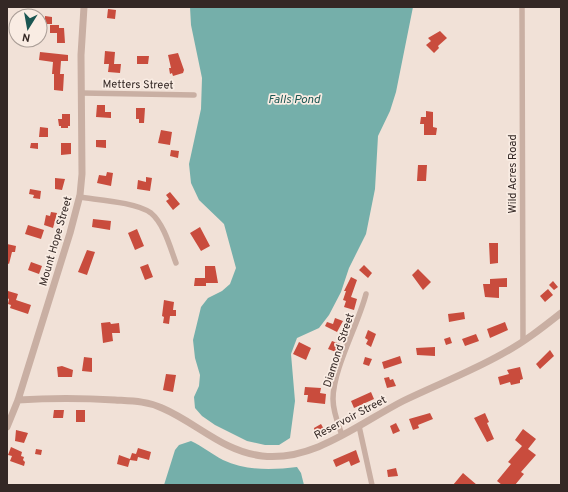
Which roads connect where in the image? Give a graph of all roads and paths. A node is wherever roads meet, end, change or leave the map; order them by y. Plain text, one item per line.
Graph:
1 (84, 7) edge
2 (522, 7) edge
3 (82, 93) junction
4 (194, 95) dead end
5 (79, 197) junction
6 (176, 262) dead end
7 (366, 294) dead end
8 (561, 313) edge
9 (523, 341) junction
10 (18, 400) junction
11 (359, 426) junction
12 (7, 427) edge
13 (342, 435) junction
14 (372, 485) edge

1 - 3 street, Mount Hope Street
2 - 9 street, Wild Acres Road
3 - 4 street, Metters Street
3 - 5 street, Mount Hope Street
5 - 6 street
5 - 10 street, Mount Hope Street
7 - 13 street, Diamond Street
8 - 9 street, Reservoir Street
9 - 11 street, Reservoir Street
10 - 12 street, Mount Hope Street
10 - 13 street, Reservoir Street
11 - 13 street, Reservoir Street
11 - 14 street

